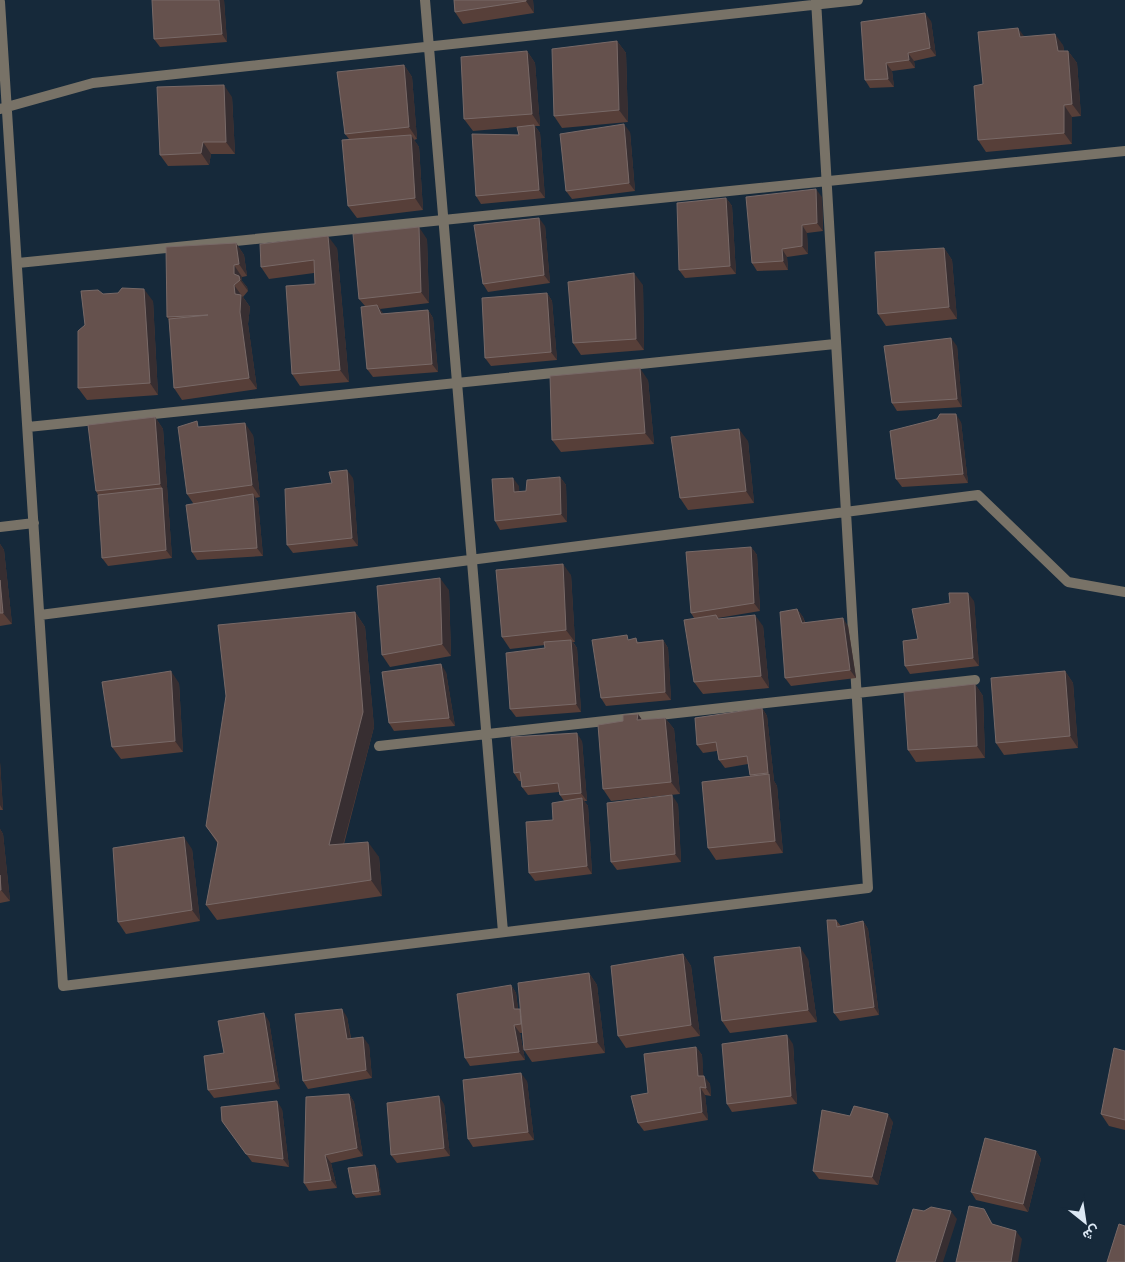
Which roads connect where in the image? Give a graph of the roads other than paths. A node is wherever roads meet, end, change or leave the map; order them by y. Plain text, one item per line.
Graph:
1 (424, 0) edge
2 (858, 0) edge
3 (0, 2) edge
4 (816, 3) edge
5 (428, 46) junction
6 (4, 109) edge
7 (1125, 151) edge
8 (825, 181) junction
9 (443, 220) junction
10 (18, 263) junction
11 (835, 344) junction
12 (457, 382) junction
13 (28, 426) junction
14 (846, 512) junction
15 (34, 523) junction
16 (0, 527) edge
17 (472, 560) junction
18 (1125, 592) edge
19 (40, 615) junction
20 (975, 680) dead end
21 (857, 693) junction
22 (487, 734) junction
23 (379, 746) dead end
24 (503, 932) junction

1 - 5 street
2 - 4 street
3 - 6 street
4 - 5 street
4 - 8 street
5 - 6 street
5 - 9 street
6 - 10 street
7 - 8 street
8 - 9 street
8 - 11 street
9 - 10 street
9 - 12 street
10 - 13 street
11 - 12 street
11 - 14 street
12 - 13 street
12 - 17 street
13 - 15 street
14 - 17 street
14 - 18 street
14 - 21 street
15 - 16 street
15 - 19 street
17 - 19 street
17 - 22 street
19 - 24 street
20 - 21 street
21 - 22 street
21 - 24 street
22 - 23 street
22 - 24 street

